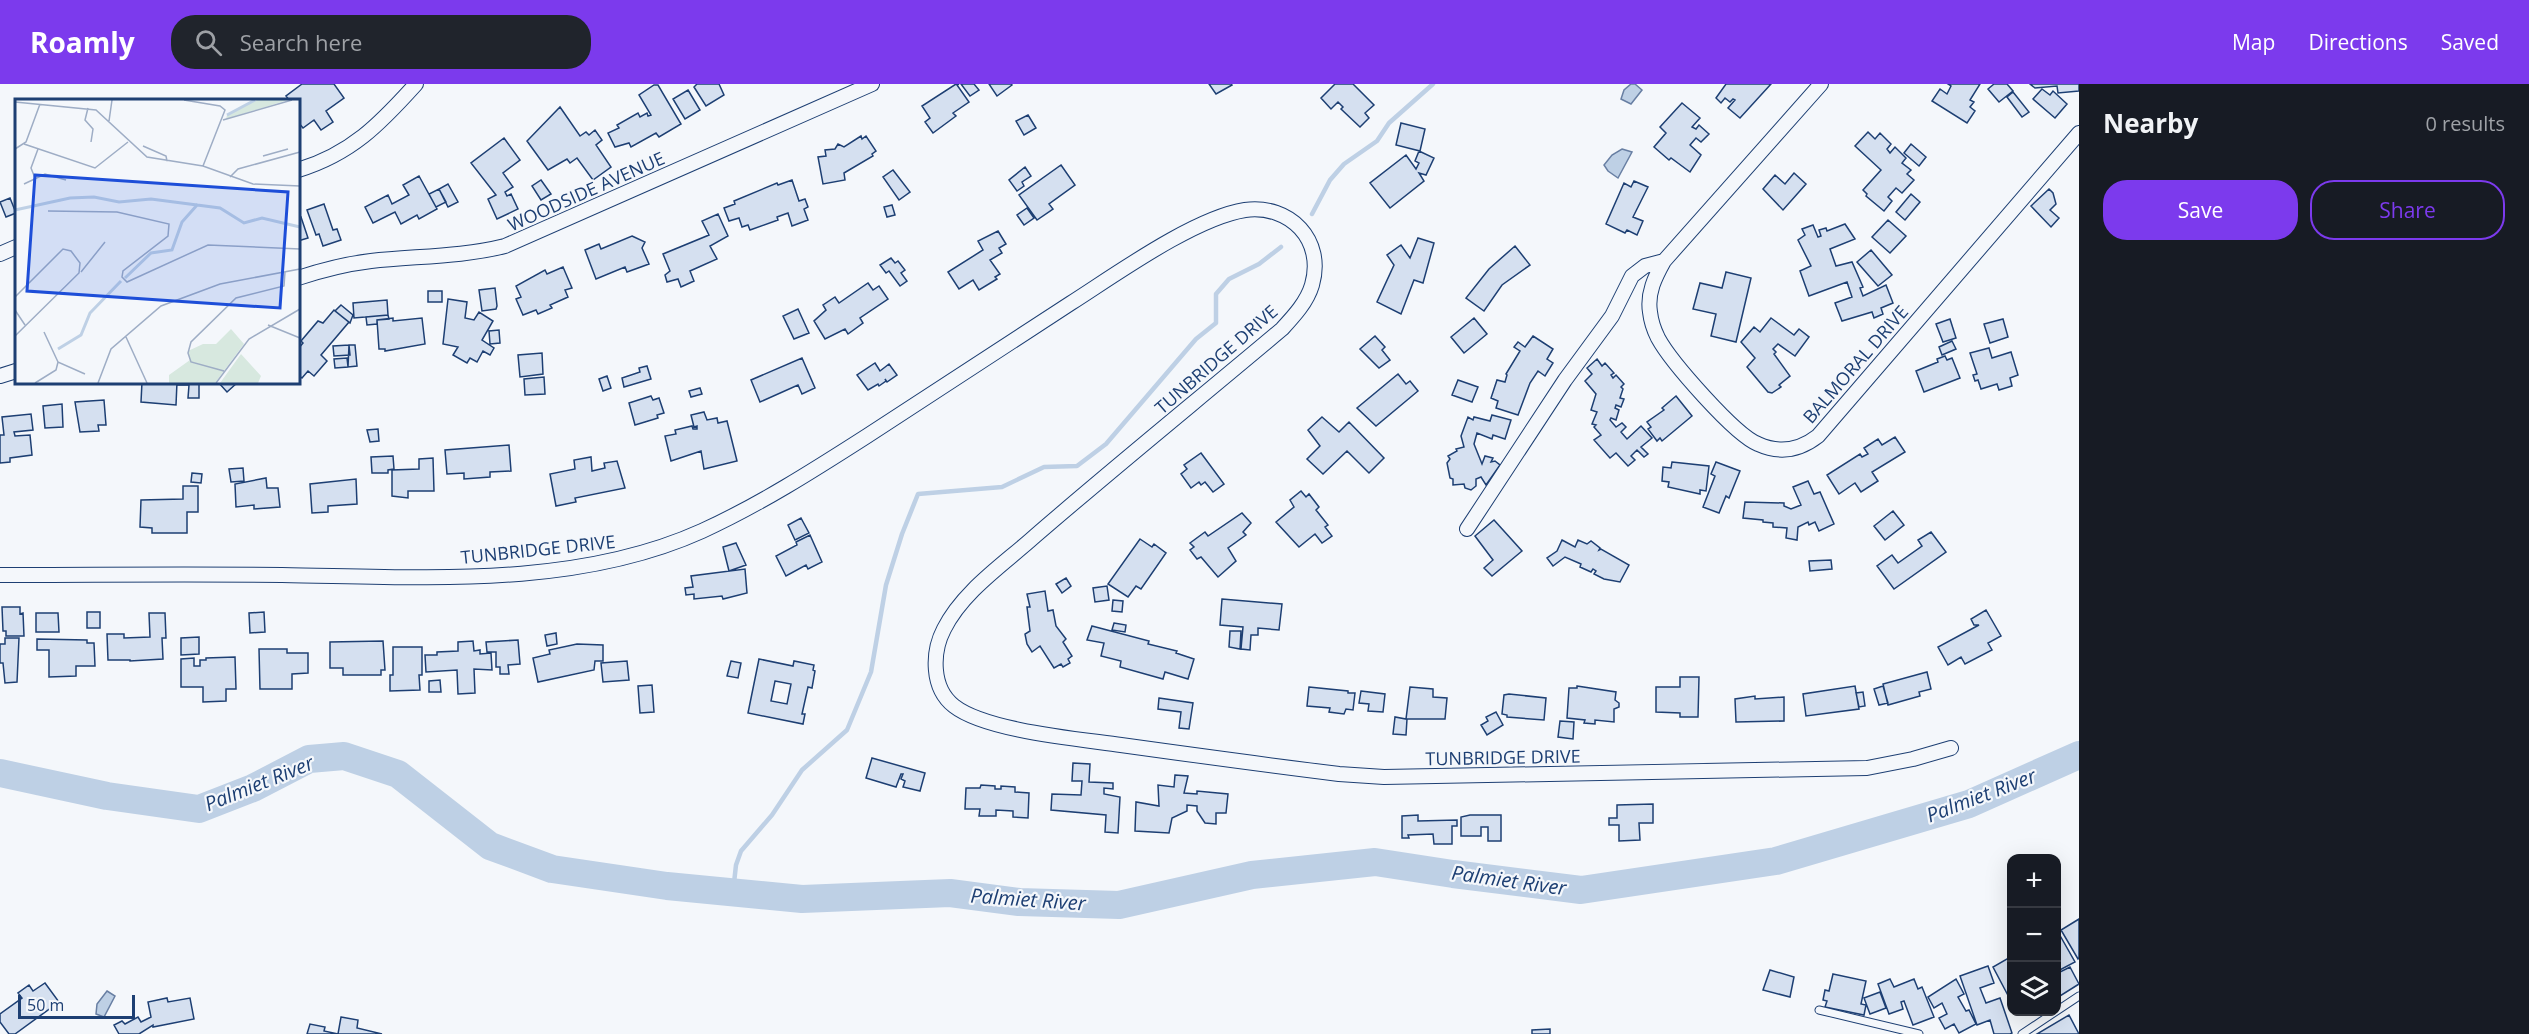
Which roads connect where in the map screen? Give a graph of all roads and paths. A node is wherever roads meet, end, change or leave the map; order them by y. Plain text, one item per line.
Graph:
1 (416, 84) edge
2 (872, 84) edge
3 (1821, 84) edge
4 (2079, 133) edge
5 (300, 169) edge
6 (15, 247) edge
7 (0, 254) edge
8 (1664, 261) junction
9 (300, 278) edge
10 (15, 371) edge
11 (0, 376) edge
12 (1467, 529) dead end
13 (0, 575) edge
14 (1952, 748) dead end
15 (2077, 998) edge
16 (2079, 1009) edge
17 (1819, 1010) dead end
18 (1919, 1034) edge
19 (2022, 1034) edge

1 - 5 street
2 - 9 street, WOODSIDE AVENUE
3 - 8 street, BALMORAL DRIVE
4 - 8 street, BALMORAL DRIVE
6 - 7 street
8 - 12 street
10 - 11 street
13 - 14 street, TUNBRIDGE DRIVE
15 - 16 lane
15 - 19 lane
17 - 18 lane

